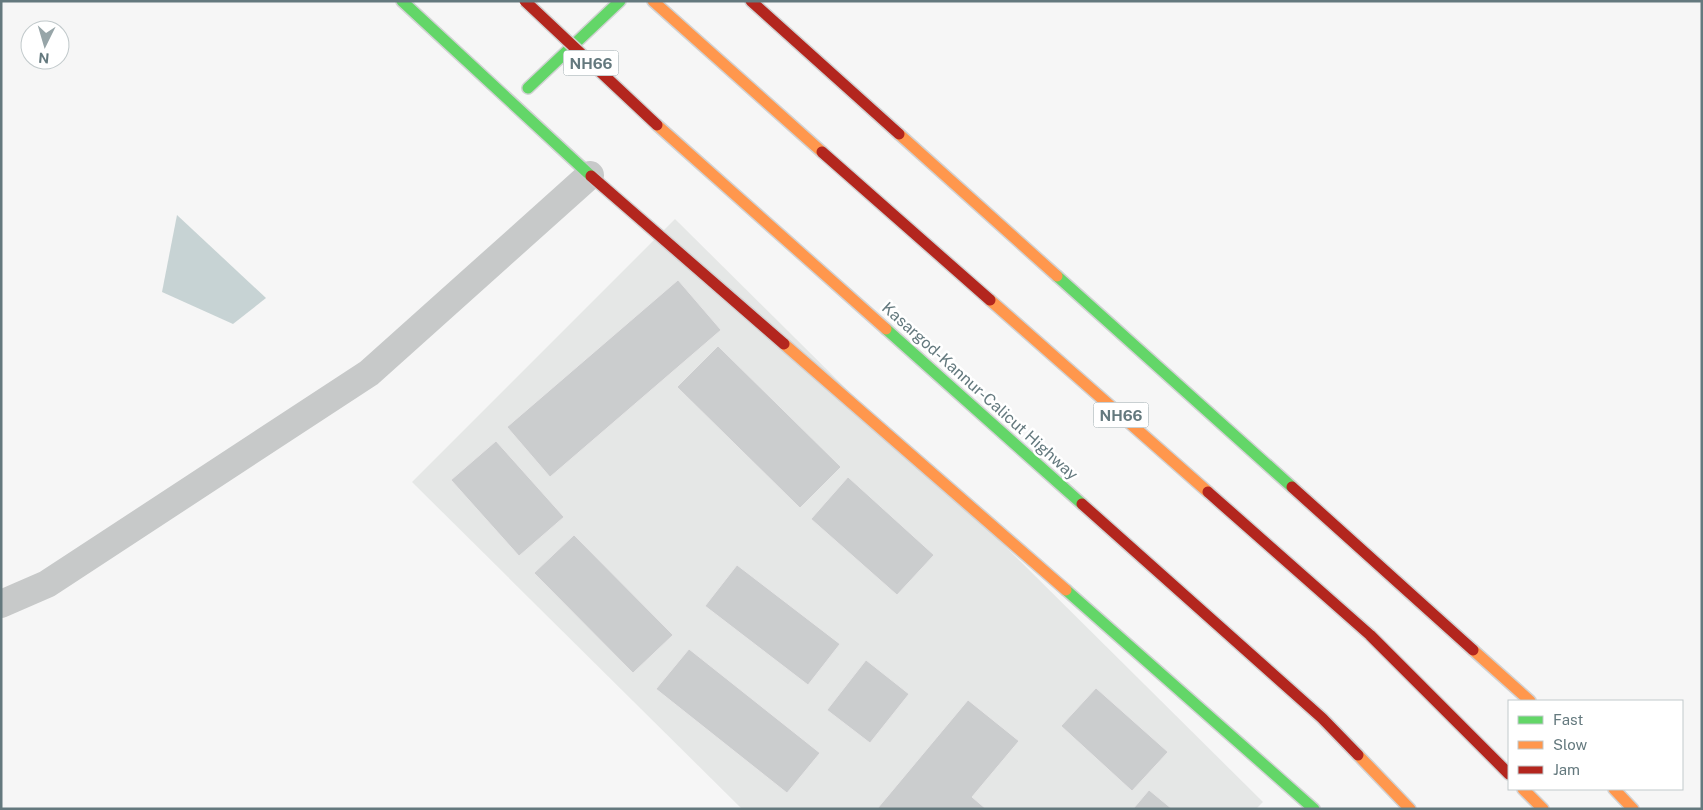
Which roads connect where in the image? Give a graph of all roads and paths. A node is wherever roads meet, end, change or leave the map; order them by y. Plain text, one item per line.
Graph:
1 (402, 1) edge
2 (525, 1) edge
3 (620, 1) edge
4 (653, 1) edge
5 (751, 1) edge
6 (528, 88) dead end
7 (590, 175) junction
8 (1, 604) edge
9 (1529, 700) edge
10 (1508, 773) edge
11 (1525, 790) edge
12 (1615, 790) edge
13 (1314, 809) edge
14 (1410, 809) edge
15 (1544, 809) edge
16 (1633, 809) edge

1 - 7 main road
2 - 14 main road, Kasargod-Kannur-Calicut Highway / NH66, bridge
3 - 6 main road
4 - 10 main road, NH66
5 - 9 main road
7 - 8 street
7 - 13 main road
11 - 15 main road
12 - 16 main road

